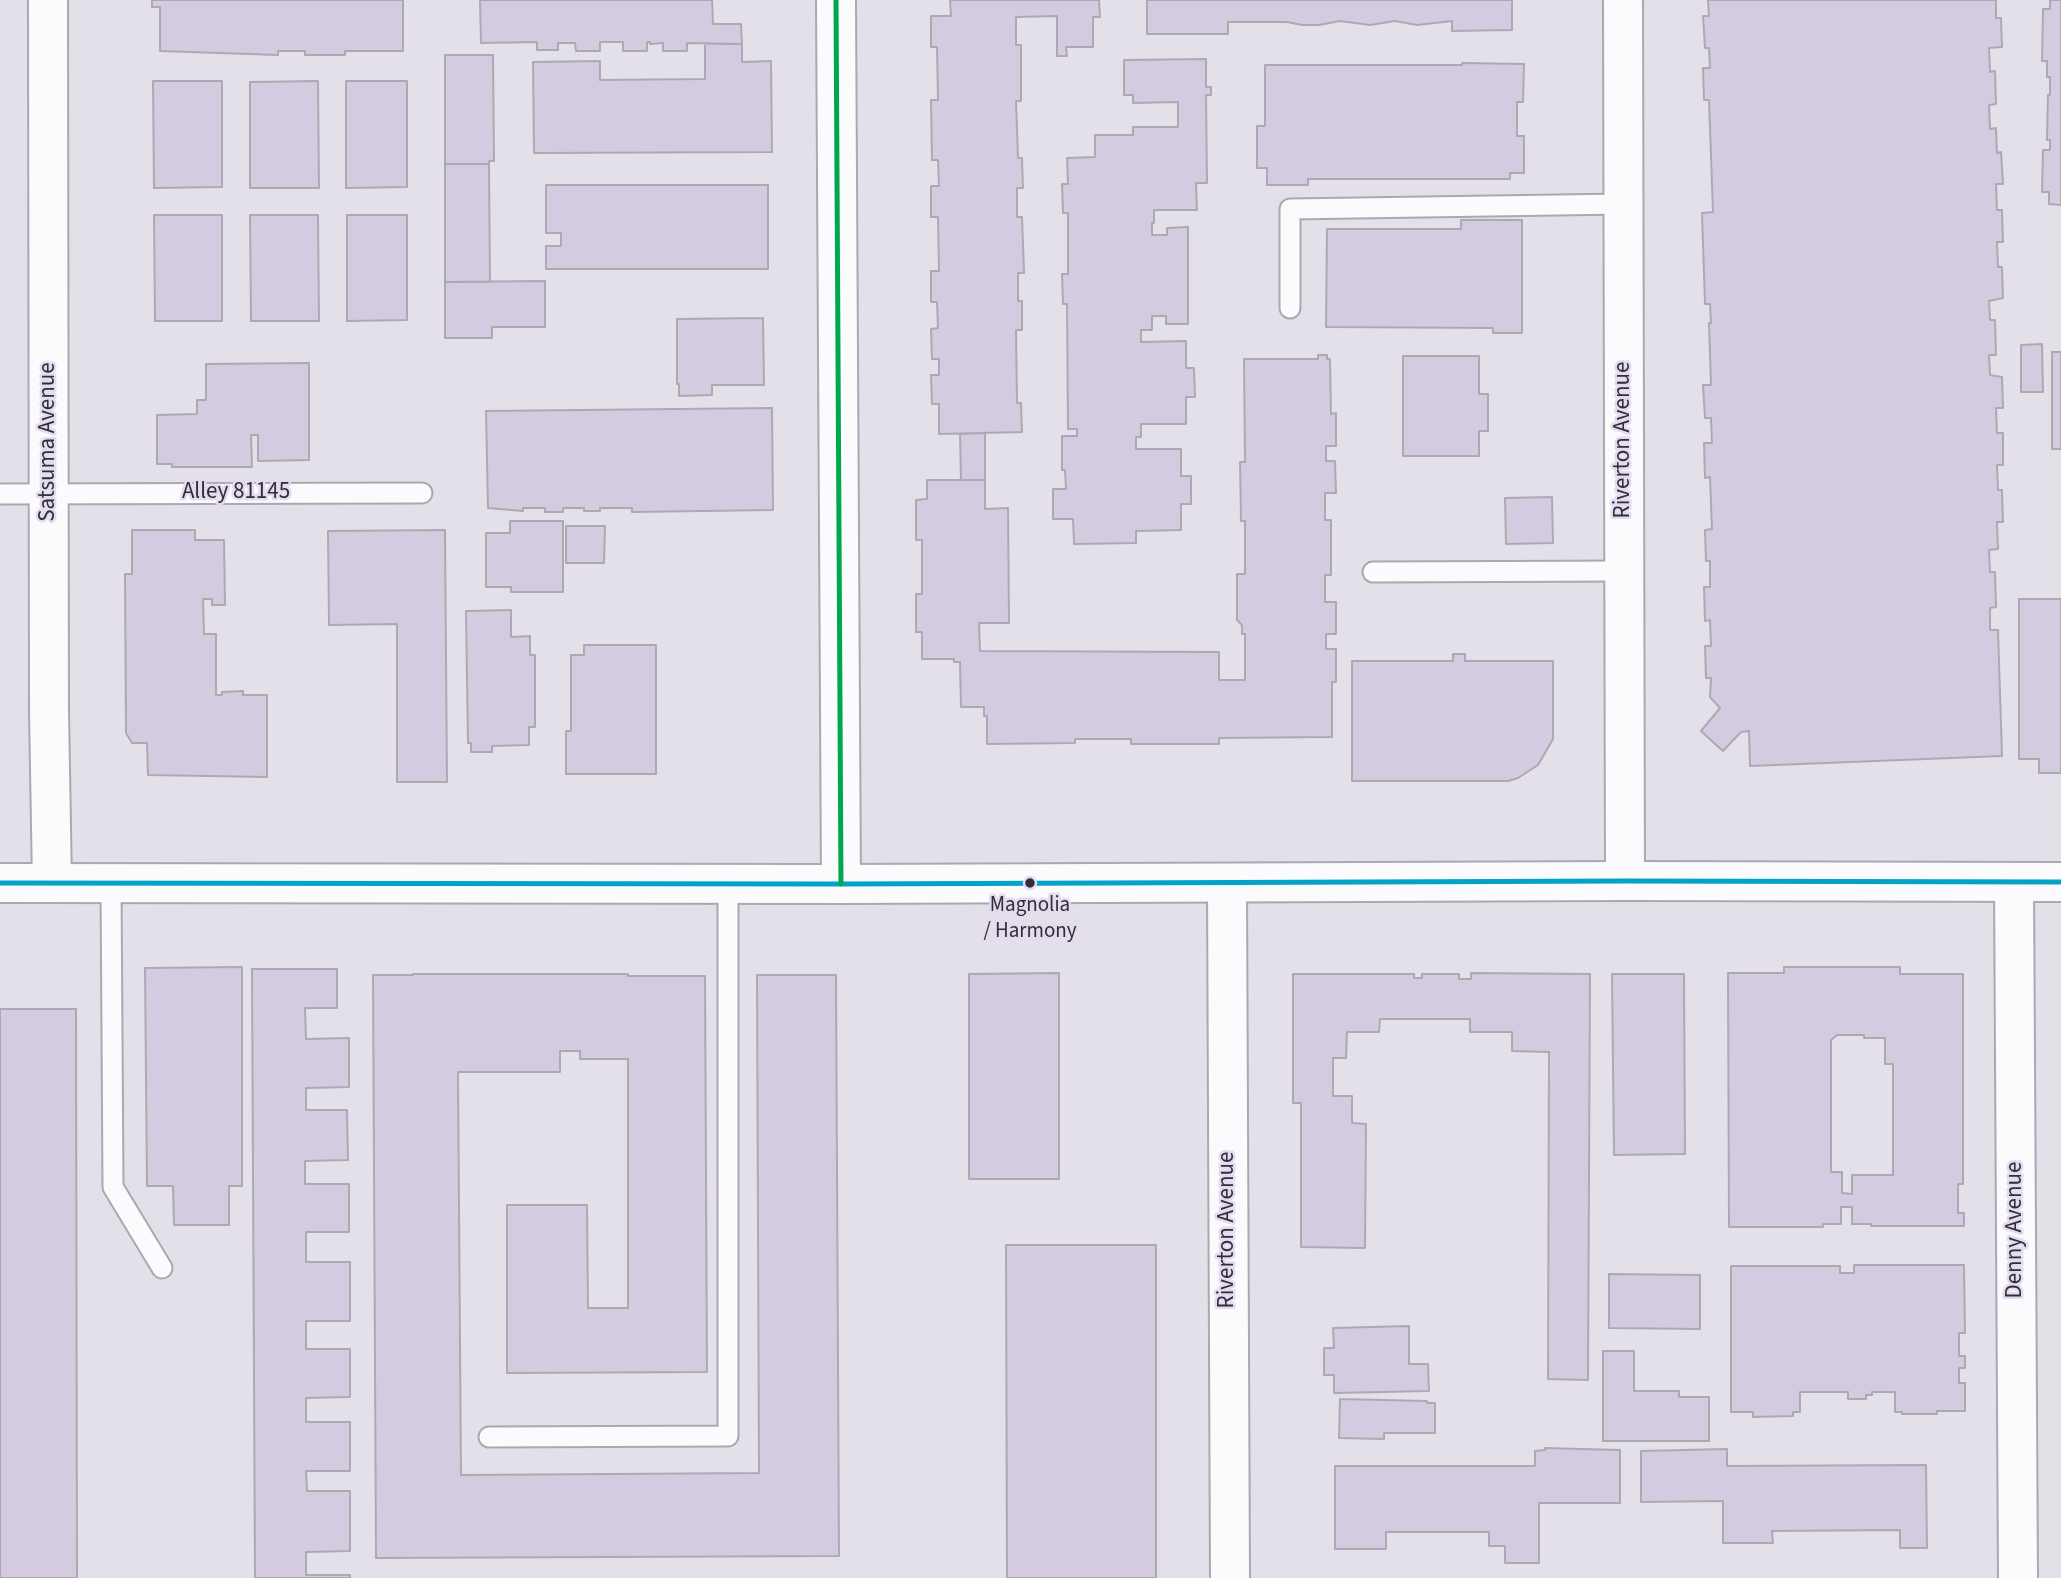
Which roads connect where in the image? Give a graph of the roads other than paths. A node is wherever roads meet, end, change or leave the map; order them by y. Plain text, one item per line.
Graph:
1 (48, 0) edge
2 (836, 0) edge
3 (1623, 0) edge
4 (1624, 204) junction
5 (1290, 308) dead end
6 (422, 493) dead end
7 (0, 494) edge
8 (49, 494) junction
9 (1625, 571) junction
10 (1373, 572) dead end
11 (1625, 881) junction
12 (2014, 882) junction
13 (2061, 882) edge
14 (0, 883) edge
15 (52, 883) junction
16 (111, 883) junction
17 (1227, 883) junction
18 (728, 884) junction
19 (841, 884) junction
20 (162, 1268) dead end
21 (489, 1437) dead end
22 (1230, 1578) edge
23 (2018, 1578) edge

1 - 8 street, Satsuma Avenue
2 - 19 street
3 - 4 street, Riverton Avenue
4 - 5 lane
4 - 9 street, Riverton Avenue
6 - 8 lane, Alley 81145
7 - 8 lane, Alley 81145
8 - 15 street, Satsuma Avenue
9 - 10 lane
9 - 11 street, Riverton Avenue
11 - 12 street
11 - 17 street
12 - 13 street
12 - 23 street, Denny Avenue
14 - 15 street
15 - 16 street
16 - 18 street
16 - 20 lane
17 - 19 street
17 - 22 street, Riverton Avenue
18 - 19 street
18 - 21 lane

